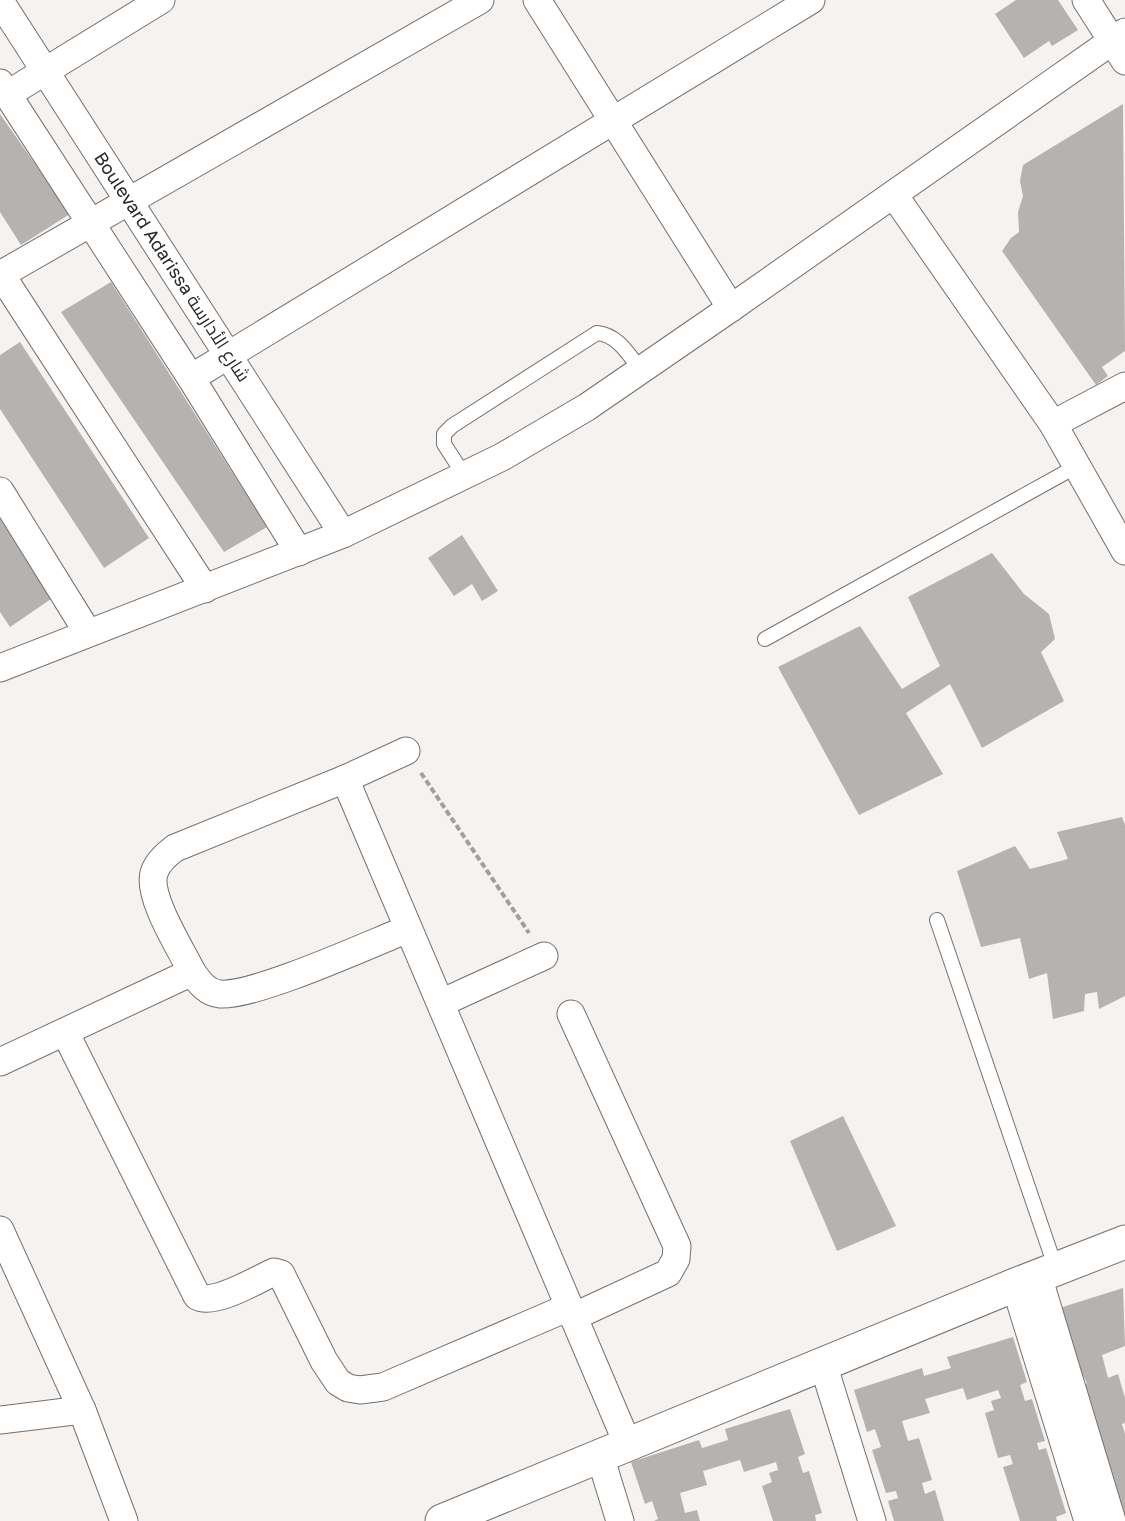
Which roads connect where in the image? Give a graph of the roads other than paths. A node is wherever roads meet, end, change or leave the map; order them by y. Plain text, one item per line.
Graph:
1 (161, 0) edge
2 (480, 0) edge
3 (537, 0) edge
4 (811, 0) edge
5 (1086, 0) edge
6 (0, 1) edge
7 (1120, 45) edge
8 (46, 70) junction
9 (4, 88) edge
10 (613, 120) junction
11 (894, 195) junction
12 (127, 201) junction
13 (92, 223) junction
14 (0, 274) edge
15 (731, 308) junction
16 (229, 355) junction
17 (641, 370) junction
18 (191, 378) junction
19 (1125, 386) edge
20 (1053, 424) junction
21 (1077, 466) junction
22 (464, 475) junction
23 (0, 491) edge
24 (343, 534) junction
25 (1125, 551) edge
26 (299, 552) junction
27 (205, 589) junction
28 (88, 633) junction
29 (765, 639) dead end
30 (0, 668) edge
31 (406, 751) road end
32 (345, 779) junction
33 (937, 920) dead end
34 (408, 929) junction
35 (544, 956) road end
36 (192, 972) junction
37 (441, 1003) junction
38 (571, 1014) dead end
39 (64, 1032) junction
40 (0, 1062) edge
41 (0, 1230) edge
42 (1125, 1242) edge
43 (1036, 1277) junction
44 (571, 1312) junction
45 (823, 1364) junction
46 (82, 1410) junction
47 (0, 1420) edge
48 (614, 1451) junction
49 (124, 1521) edge
50 (442, 1521) edge
51 (620, 1521) edge
52 (872, 1521) edge
53 (1088, 1521) edge
54 (1112, 1521) edge

1 - 8 street
2 - 12 street
3 - 10 street
4 - 10 street
5 - 7 street
6 - 8 street, Boulevard Adarissa شارع الأدارسة
7 - 11 street
8 - 9 street
8 - 12 street, Boulevard Adarissa شارع الأدارسة
9 - 13 street
10 - 15 street
10 - 16 street
11 - 15 street
11 - 20 street
12 - 13 street
12 - 16 street, Boulevard Adarissa شارع الأدارسة
13 - 14 street
13 - 18 street
14 - 27 street
15 - 17 street
16 - 18 street
16 - 24 street, Boulevard Adarissa شارع الأدارسة
17 - 22 street
17 - 22 lane
18 - 26 street
19 - 20 street
20 - 21 street
21 - 25 street
21 - 29 lane
22 - 24 street
23 - 28 street
24 - 26 street
26 - 27 street
27 - 28 street
28 - 30 street
31 - 32 street
32 - 34 street
32 - 36 street
33 - 43 lane
34 - 36 street
34 - 37 street
35 - 37 street
36 - 39 street
37 - 44 street
38 - 44 street
39 - 40 street
39 - 44 street
41 - 46 street
42 - 43 street
43 - 45 street
43 - 53 street
43 - 54 street
44 - 48 street
45 - 48 street
45 - 52 street
46 - 47 street
46 - 49 street
48 - 50 street
48 - 51 street

